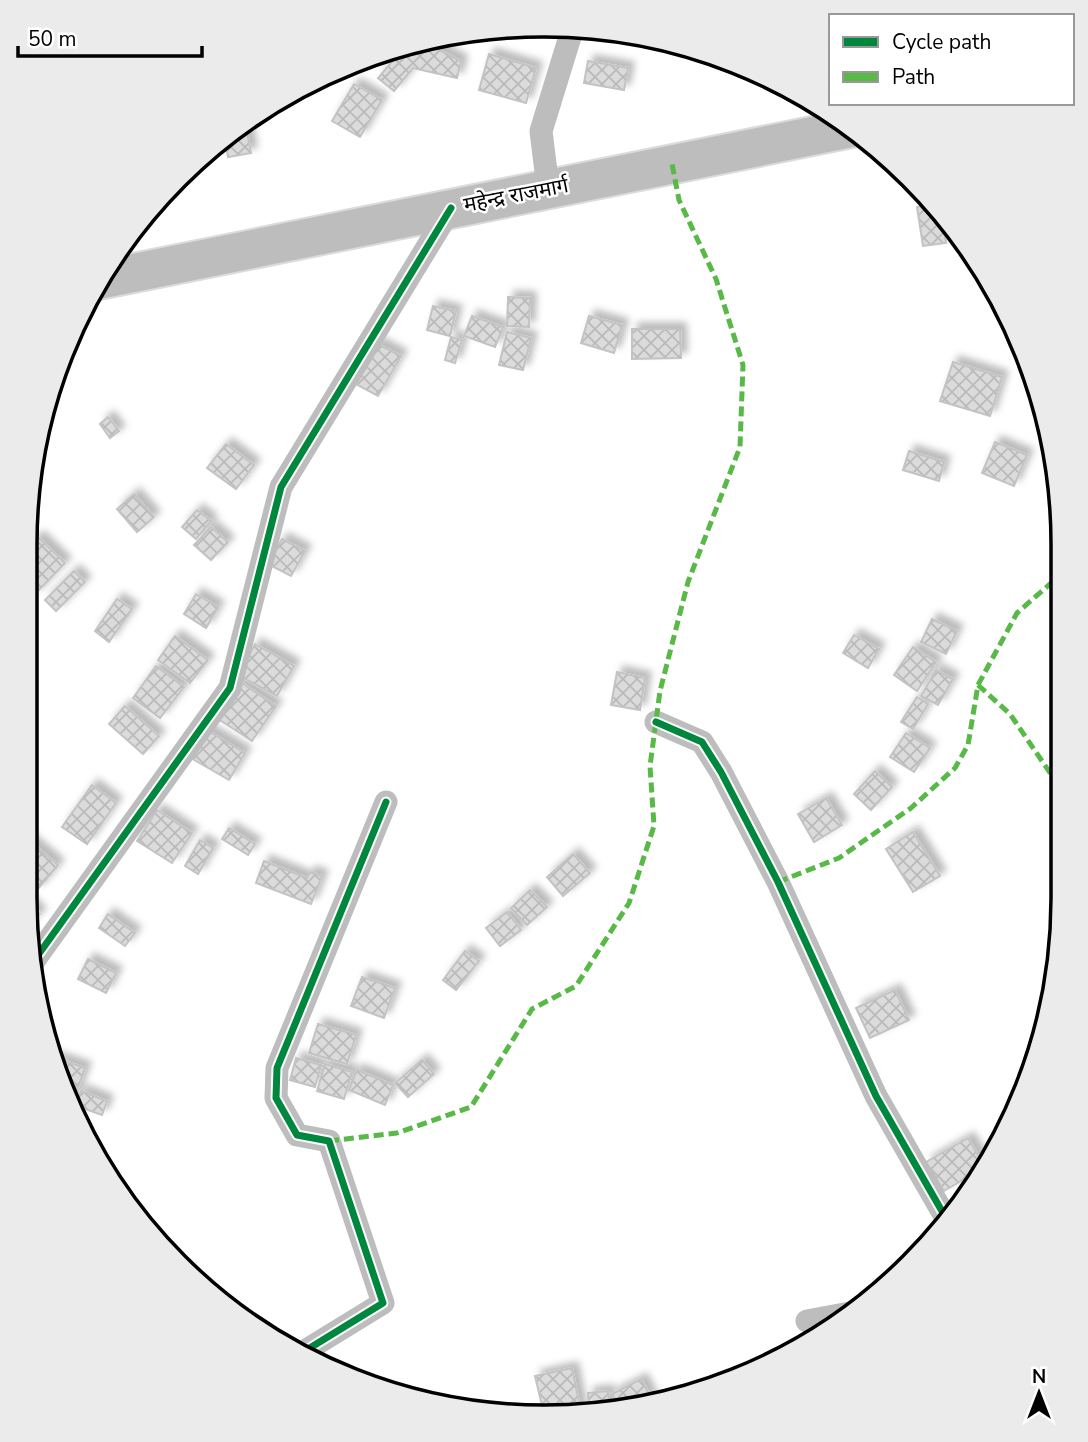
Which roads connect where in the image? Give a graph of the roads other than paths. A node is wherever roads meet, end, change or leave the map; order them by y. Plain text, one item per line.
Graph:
1 (570, 38) edge
2 (838, 131) edge
3 (548, 188) junction
4 (452, 208) junction
5 (113, 277) edge
6 (656, 722) dead end
7 (386, 802) dead end
8 (40, 952) edge
9 (942, 1212) edge
10 (831, 1317) edge
11 (807, 1321) dead end
12 (310, 1348) edge

1 - 3 street
2 - 3 highway, महेन्द्र राजमार्ग
3 - 4 highway, महेन्द्र राजमार्ग
4 - 5 highway, महेन्द्र राजमार्ग
4 - 8 street
6 - 9 street
7 - 12 street
10 - 11 street

